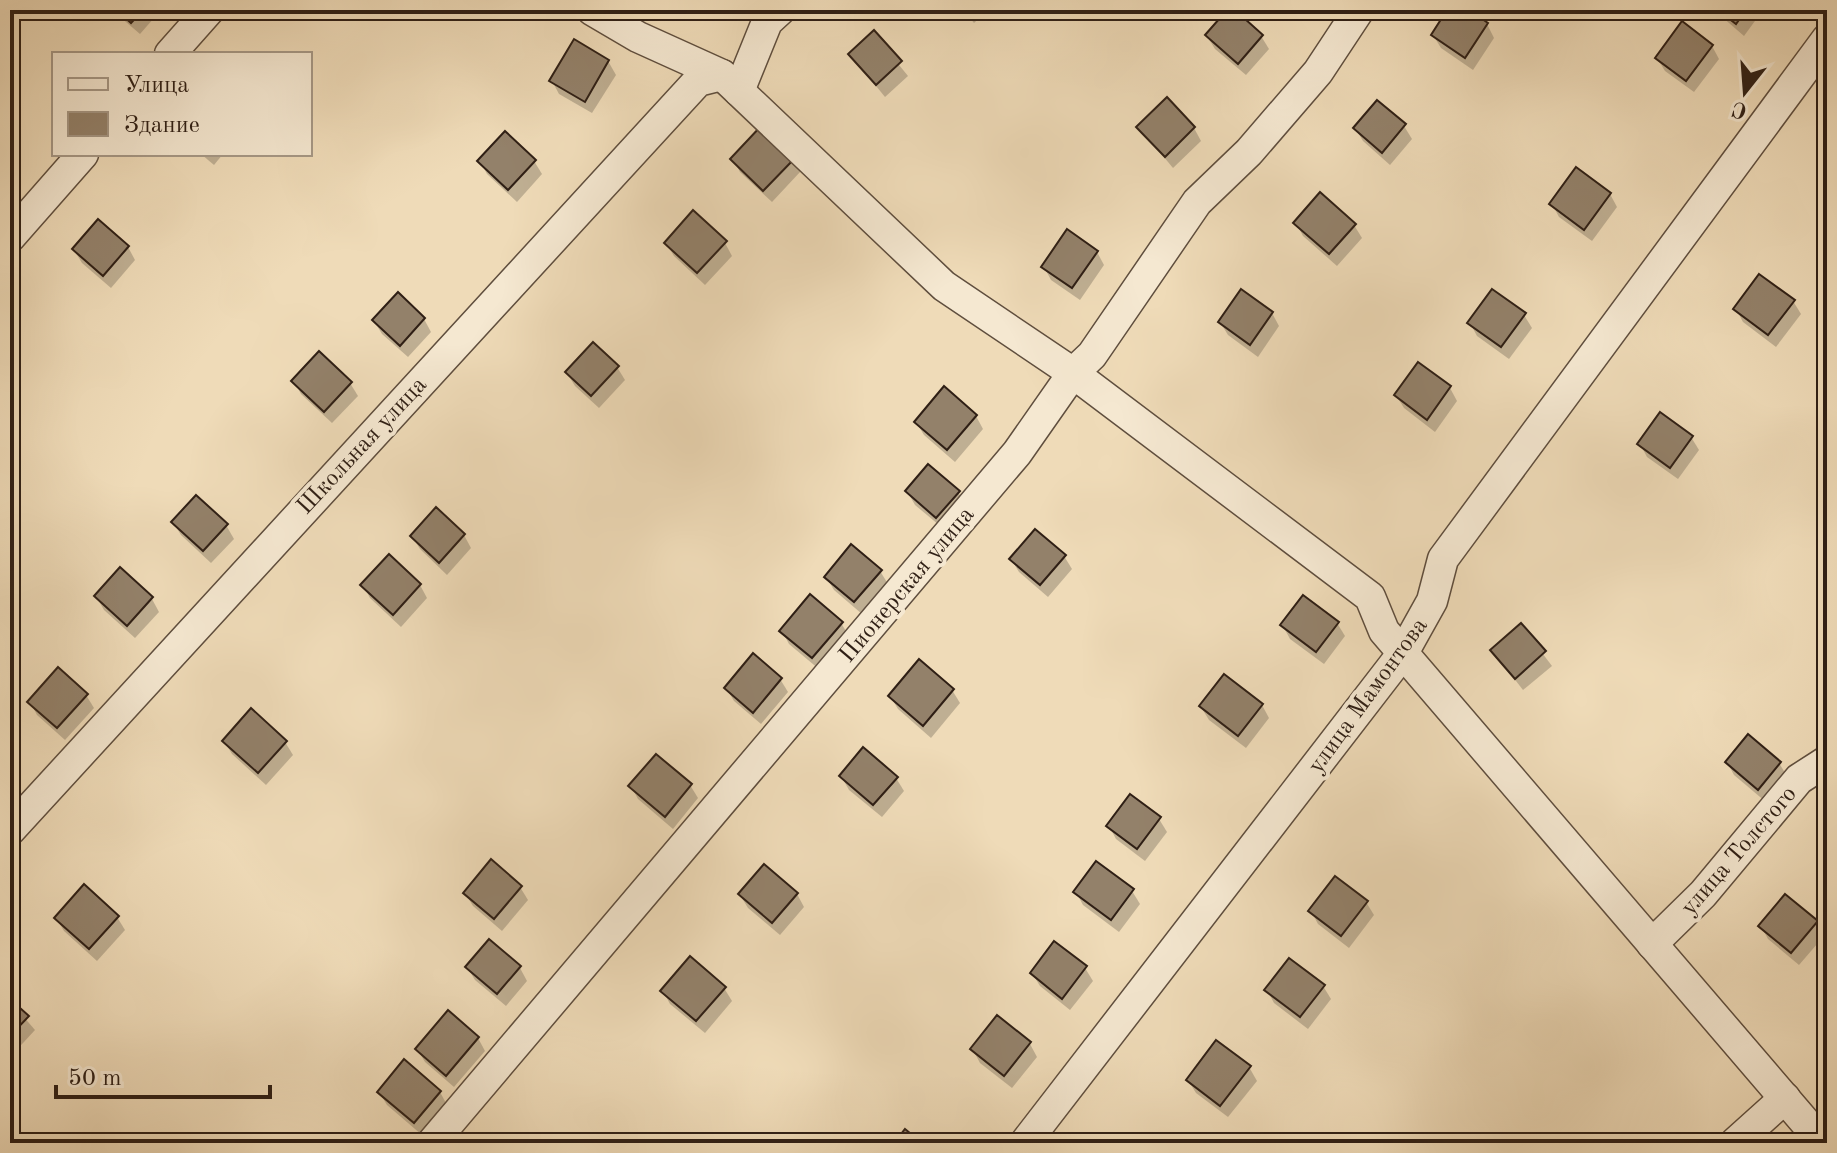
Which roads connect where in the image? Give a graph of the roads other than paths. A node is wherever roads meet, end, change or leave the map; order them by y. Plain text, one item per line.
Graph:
1 (209, 10) edge
2 (592, 10) edge
3 (780, 10) edge
4 (1359, 10) edge
5 (1827, 39) edge
6 (172, 52) edge
7 (731, 83) junction
8 (81, 156) edge
9 (10, 237) edge
10 (1073, 373) junction
11 (1403, 653) junction
12 (1827, 761) edge
13 (10, 830) edge
14 (1652, 944) junction
15 (1785, 1098) junction
16 (432, 1143) edge
17 (1025, 1143) edge
18 (1735, 1143) edge
19 (1823, 1143) edge

1 - 6 street
2 - 7 street
3 - 7 street
4 - 10 street, Пионерская улица
5 - 11 street, улица Мамонтова
7 - 10 street
7 - 13 street, Школьная улица
8 - 9 street
10 - 11 street
10 - 16 street, Пионерская улица
11 - 14 street
11 - 17 street, улица Мамонтова
12 - 14 street, улица Толстого
14 - 15 street
15 - 18 street
15 - 19 street

